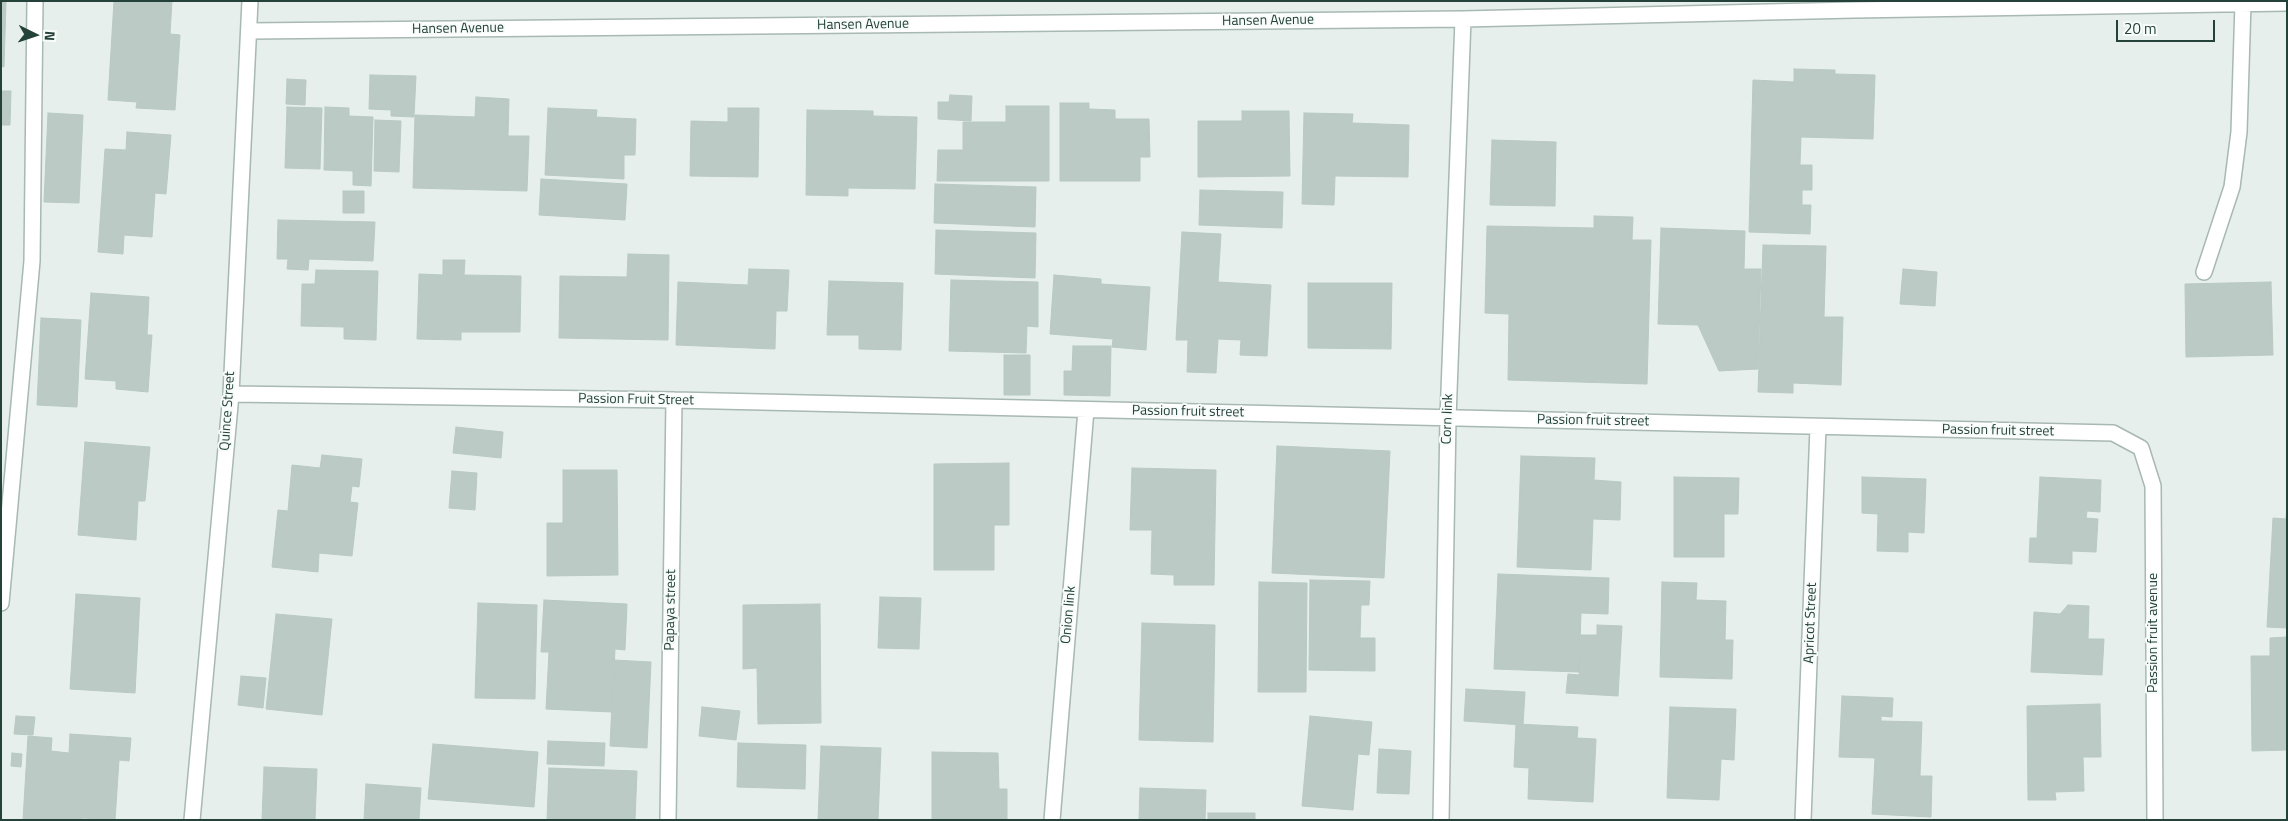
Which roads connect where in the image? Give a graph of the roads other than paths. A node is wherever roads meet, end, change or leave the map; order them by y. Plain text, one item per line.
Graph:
1 (35, 1) edge
2 (250, 1) edge
3 (2243, 3) junction
4 (2287, 3) edge
5 (1854, 6) edge
6 (1463, 19) junction
7 (249, 31) junction
8 (2204, 272) dead end
9 (230, 394) junction
10 (674, 400) junction
11 (1042, 409) joint
12 (1086, 410) junction
13 (1448, 418) junction
14 (1818, 427) junction
15 (2140, 448) joint
16 (1, 603) edge
17 (192, 820) edge
18 (668, 820) edge
19 (1052, 820) edge
20 (1441, 820) edge
21 (1803, 820) edge
22 (2155, 820) edge

1 - 16 street
2 - 7 street, Quince Street
3 - 4 street, Hansen Avenue
3 - 5 street, Hansen Avenue
3 - 8 street
5 - 6 street, Hansen Avenue
6 - 7 street, Hansen Avenue
6 - 13 street, Corn link
7 - 9 street, Quince Street
9 - 10 street, Passion Fruit Street
9 - 17 street, Quince Street
10 - 11 street, Passion Fruit Street
10 - 18 street, Papaya street
11 - 12 street, Passion fruit street
12 - 13 street, Passion fruit street
12 - 19 street, Onion link
13 - 14 street, Passion fruit street
13 - 20 street, Corn link
14 - 15 street, Passion fruit street
14 - 21 street, Apricot Street
15 - 22 street, Passion fruit avenue

